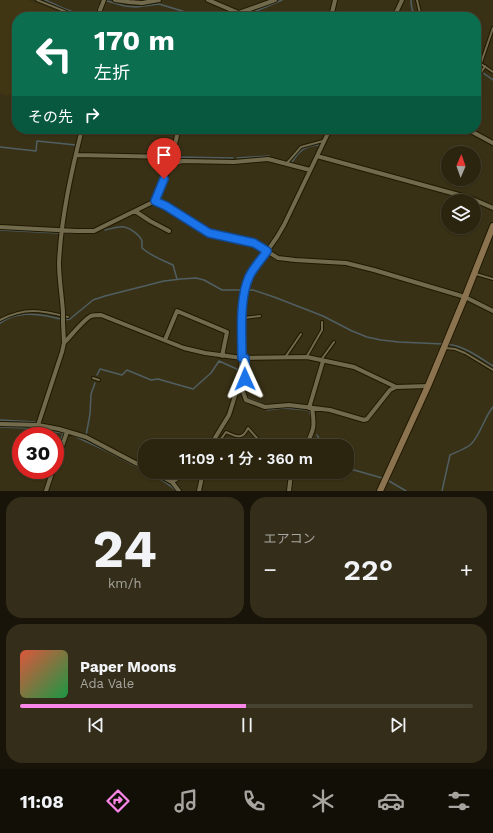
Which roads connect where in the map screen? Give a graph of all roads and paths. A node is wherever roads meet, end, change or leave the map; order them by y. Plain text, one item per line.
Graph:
1 (37, 0) edge
2 (104, 0) edge
3 (115, 0) edge
4 (159, 0) edge
5 (208, 0) edge
6 (275, 0) edge
7 (335, 0) edge
8 (402, 0) edge
9 (417, 0) edge
10 (67, 12) edge
11 (100, 12) edge
12 (237, 12) edge
13 (242, 12) edge
14 (332, 12) edge
15 (396, 12) edge
16 (420, 12) edge
17 (493, 28) edge
18 (481, 60) edge
19 (481, 64) edge
20 (485, 66) junction
21 (481, 72) edge
22 (493, 72) edge
23 (81, 134) edge
24 (178, 134) edge
25 (328, 134) edge
26 (476, 134) edge
27 (324, 141) junction
28 (493, 143) edge
29 (76, 156) junction
30 (317, 156) junction
31 (172, 157) junction
32 (173, 164) junction
33 (286, 164) junction
34 (310, 170) junction
35 (155, 201) junction
36 (493, 208) edge
37 (135, 210) junction
38 (493, 226) edge
39 (0, 227) edge
40 (61, 230) junction
41 (170, 232) dead end
42 (267, 251) junction
43 (474, 273) junction
44 (493, 279) edge
45 (465, 297) junction
46 (493, 312) edge
47 (260, 316) dead end
48 (68, 317) dead end
49 (242, 318) junction
50 (0, 320) edge
51 (322, 322) dead end
52 (301, 334) dead end
53 (165, 340) junction
54 (334, 342) dead end
55 (64, 343) junction
56 (445, 346) junction
57 (222, 356) junction
58 (285, 357) junction
59 (307, 357) junction
60 (244, 358) junction
61 (321, 361) junction
62 (493, 370) edge
63 (94, 378) dead end
64 (99, 380) dead end
65 (396, 386) junction
66 (428, 386) junction
67 (311, 408) junction
68 (0, 424) edge
69 (38, 425) junction
70 (67, 432) junction
71 (214, 439) edge
72 (221, 439) edge
73 (258, 439) edge
74 (309, 439) edge
75 (64, 441) edge
76 (137, 464) edge
77 (51, 479) edge
78 (167, 479) edge
79 (176, 479) edge
80 (202, 479) edge
81 (290, 479) edge
82 (172, 482) junction
83 (46, 491) edge
84 (179, 491) edge
85 (199, 491) edge
86 (289, 491) edge
87 (380, 491) edge

1 - 10 lane
2 - 11 street
3 - 4 street
5 - 12 street
6 - 13 street
7 - 14 street
8 - 15 street
9 - 16 lane
17 - 18 lane
19 - 20 lane
20 - 21 lane
20 - 22 lane
23 - 29 street
24 - 31 street
25 - 27 street
26 - 28 street
27 - 30 street
27 - 33 lane
29 - 31 street
29 - 40 street
30 - 34 street
30 - 36 street
31 - 32 street
32 - 33 street
32 - 35 street
33 - 34 street
34 - 42 street
35 - 37 street
35 - 42 street
37 - 40 street
37 - 41 street
38 - 43 street
39 - 40 street
40 - 55 street, bridge
42 - 45 street
42 - 49 street
43 - 44 lane
43 - 45 street
45 - 46 street
45 - 56 street
47 - 49 lane
48 - 50 lane
49 - 60 street
51 - 59 lane
52 - 58 lane
53 - 55 street
53 - 57 street
53 - 57 street
54 - 61 lane
55 - 69 street
56 - 62 lane
56 - 66 street
57 - 60 street
58 - 59 street
58 - 60 street
59 - 61 street
60 - 67 street
60 - 71 street
61 - 65 street
61 - 67 street
63 - 64 lane
65 - 66 street
65 - 67 street
66 - 87 street
67 - 74 street
68 - 69 street
69 - 70 street
70 - 75 street
70 - 76 street
72 - 73 lane
77 - 83 street
78 - 82 street
79 - 82 street
80 - 85 street
81 - 86 street
82 - 84 street

